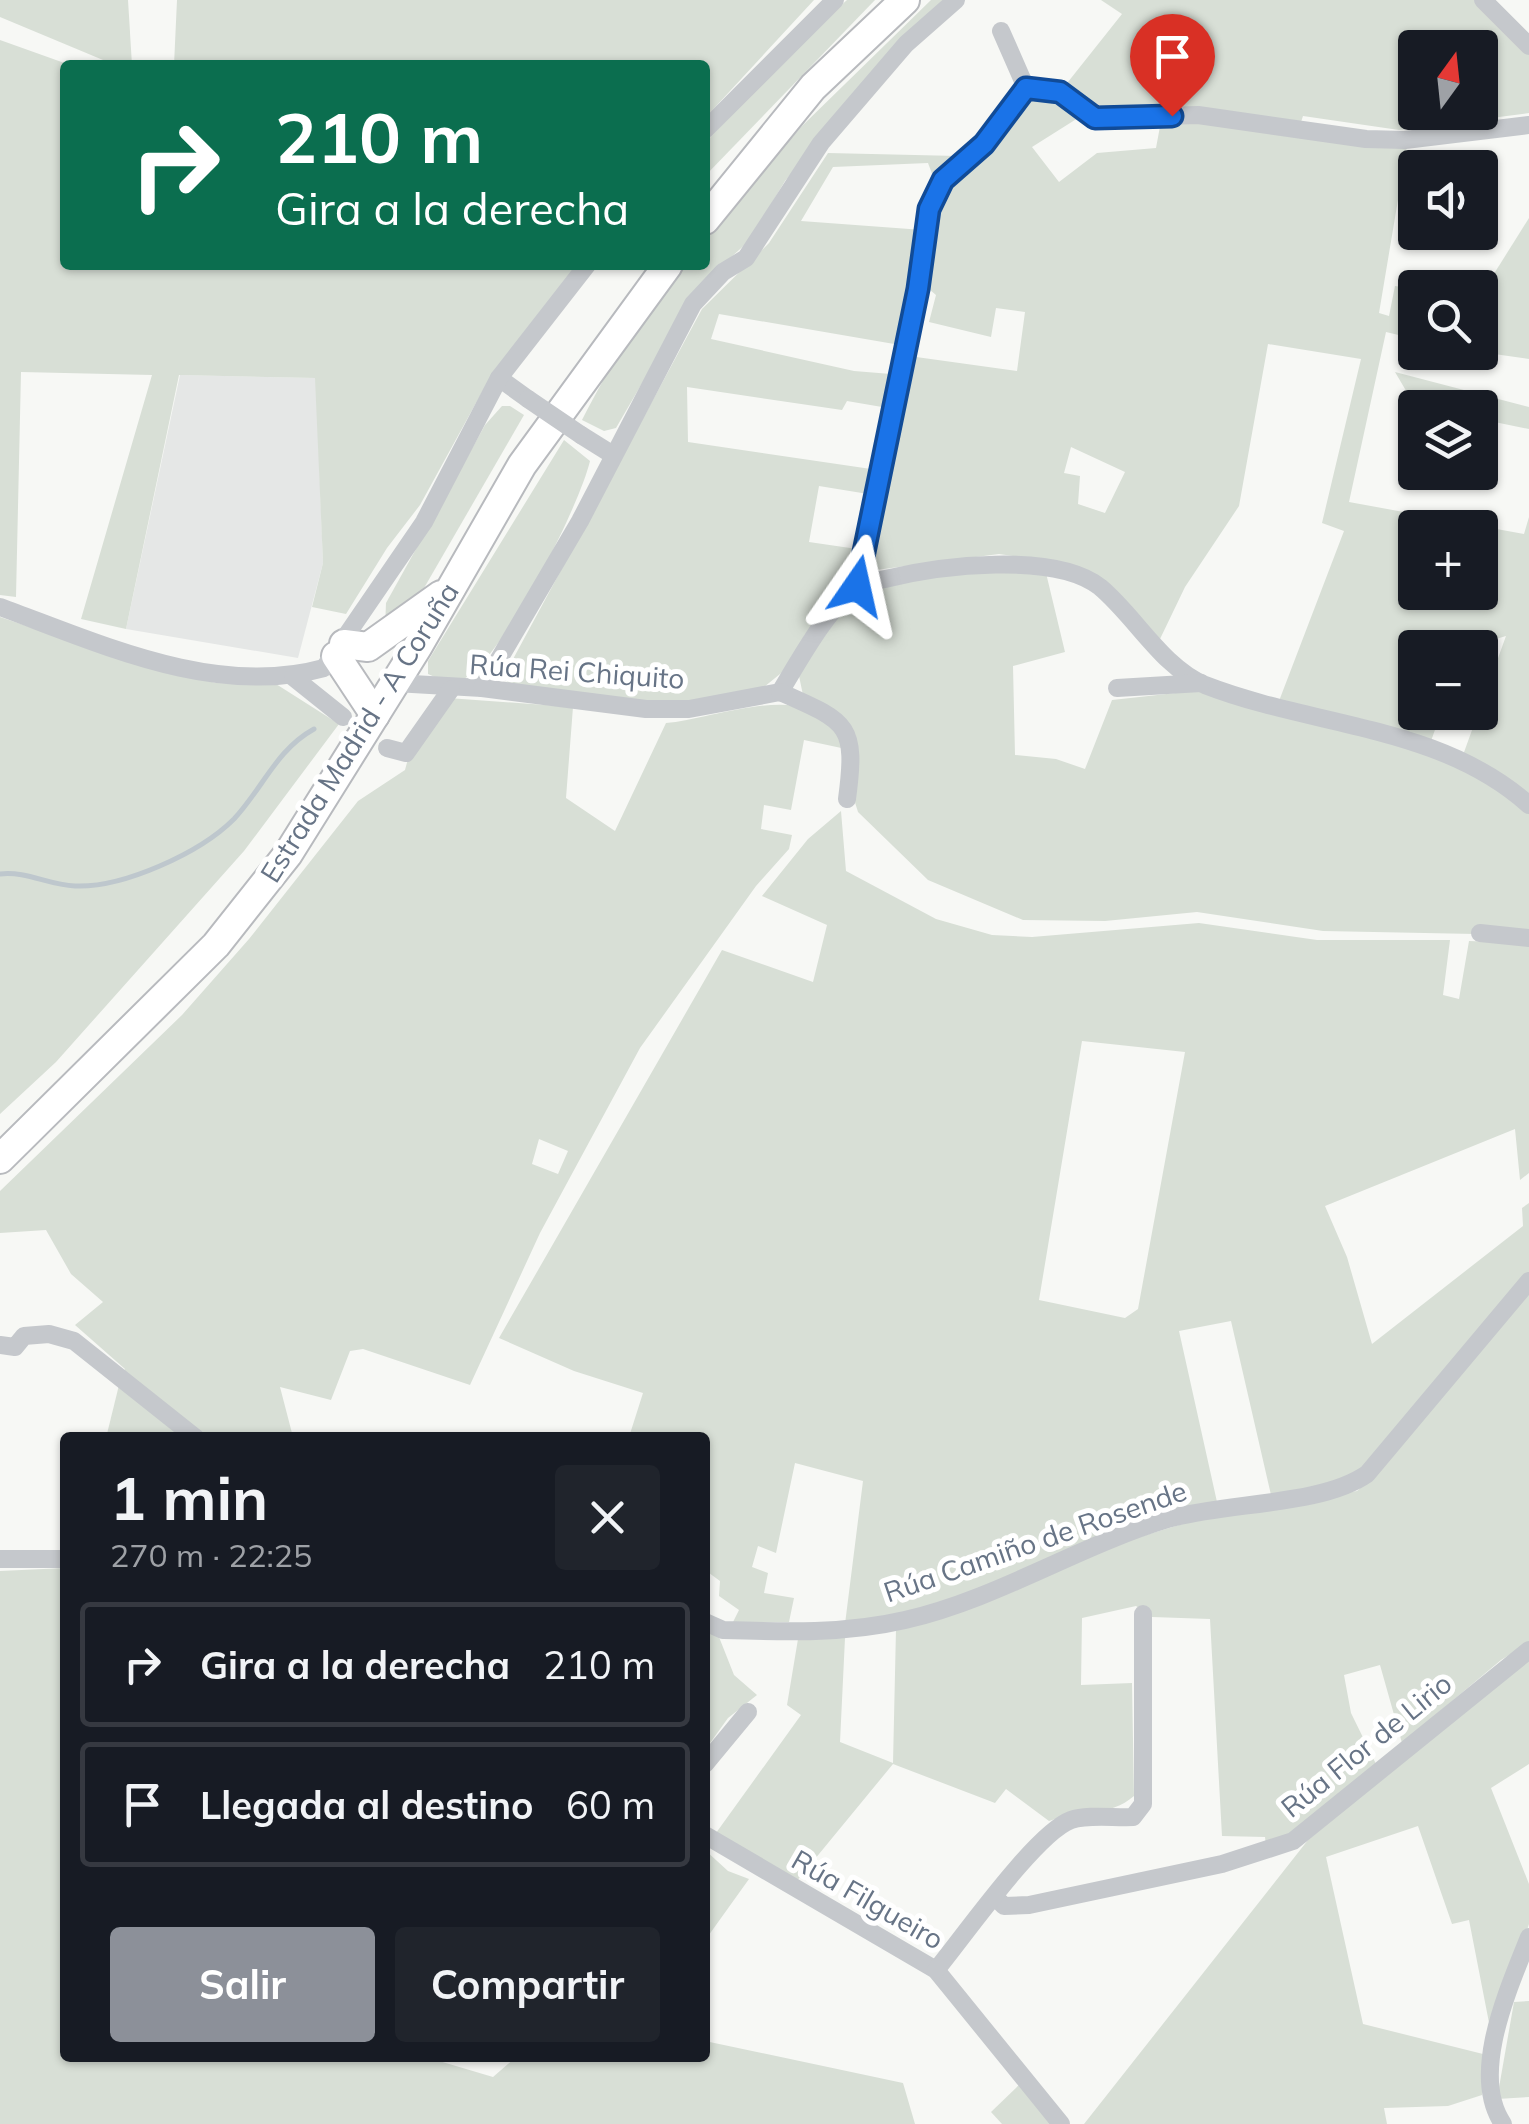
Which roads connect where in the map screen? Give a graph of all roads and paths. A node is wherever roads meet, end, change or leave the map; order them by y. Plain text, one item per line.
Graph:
1 (835, 0) edge
2 (905, 0) edge
3 (956, 0) edge
4 (1483, 0) edge
5 (1001, 31) dead end
6 (1529, 46) edge
7 (1026, 88) junction
8 (710, 125) edge
9 (1529, 125) edge
10 (710, 214) edge
11 (584, 270) edge
12 (664, 270) edge
13 (498, 378) junction
14 (613, 455) junction
15 (454, 584) junction
16 (857, 586) junction
17 (0, 608) edge
18 (340, 650) junction
19 (293, 677) junction
20 (395, 683) junction
21 (1201, 683) junction
22 (482, 688) junction
23 (1117, 688) dead end
24 (450, 689) junction
25 (780, 692) junction
26 (376, 715) junction
27 (343, 718) dead end
28 (387, 748) dead end
29 (846, 799) dead end
30 (1529, 805) edge
31 (1480, 933) dead end
32 (1529, 938) edge
33 (0, 1159) edge
34 (1529, 1280) edge
35 (0, 1345) edge
36 (189, 1432) edge
37 (0, 1559) edge
38 (60, 1559) edge
39 (1144, 1614) dead end
40 (710, 1624) edge
41 (1529, 1650) edge
42 (748, 1712) dead end
43 (710, 1758) edge
44 (710, 1837) edge
45 (996, 1898) junction
46 (1529, 1937) edge
47 (936, 1970) junction
48 (1061, 2124) edge
49 (1504, 2124) edge

1 - 8 street
2 - 10 highway
3 - 14 street
4 - 6 street
5 - 7 street
7 - 9 street
7 - 16 street
11 - 13 street
12 - 15 highway, Estrada Madrid - A Coruña
13 - 14 street, bridge
13 - 18 street
14 - 22 street
15 - 18 highway
15 - 20 highway, Estrada Madrid - A Coruña
16 - 21 street
16 - 25 street
17 - 19 street
18 - 19 street
18 - 26 highway
19 - 27 street
20 - 24 street, Rúa Rei Chiquito
20 - 26 highway, Estrada Madrid - A Coruña
21 - 23 street
21 - 30 street
22 - 24 street, Rúa Rei Chiquito
22 - 25 street, Rúa Rei Chiquito
24 - 28 street
25 - 29 street
26 - 33 highway, Estrada Madrid - A Coruña
31 - 32 street
34 - 40 street, Rúa Camiño de Rosende
35 - 36 street
37 - 38 street
39 - 45 street
41 - 45 street, Rúa Flor de Lirio
42 - 43 street
44 - 47 street, Rúa Filgueiro
45 - 47 street
46 - 49 street
47 - 48 street, Rúa Filgueiro

